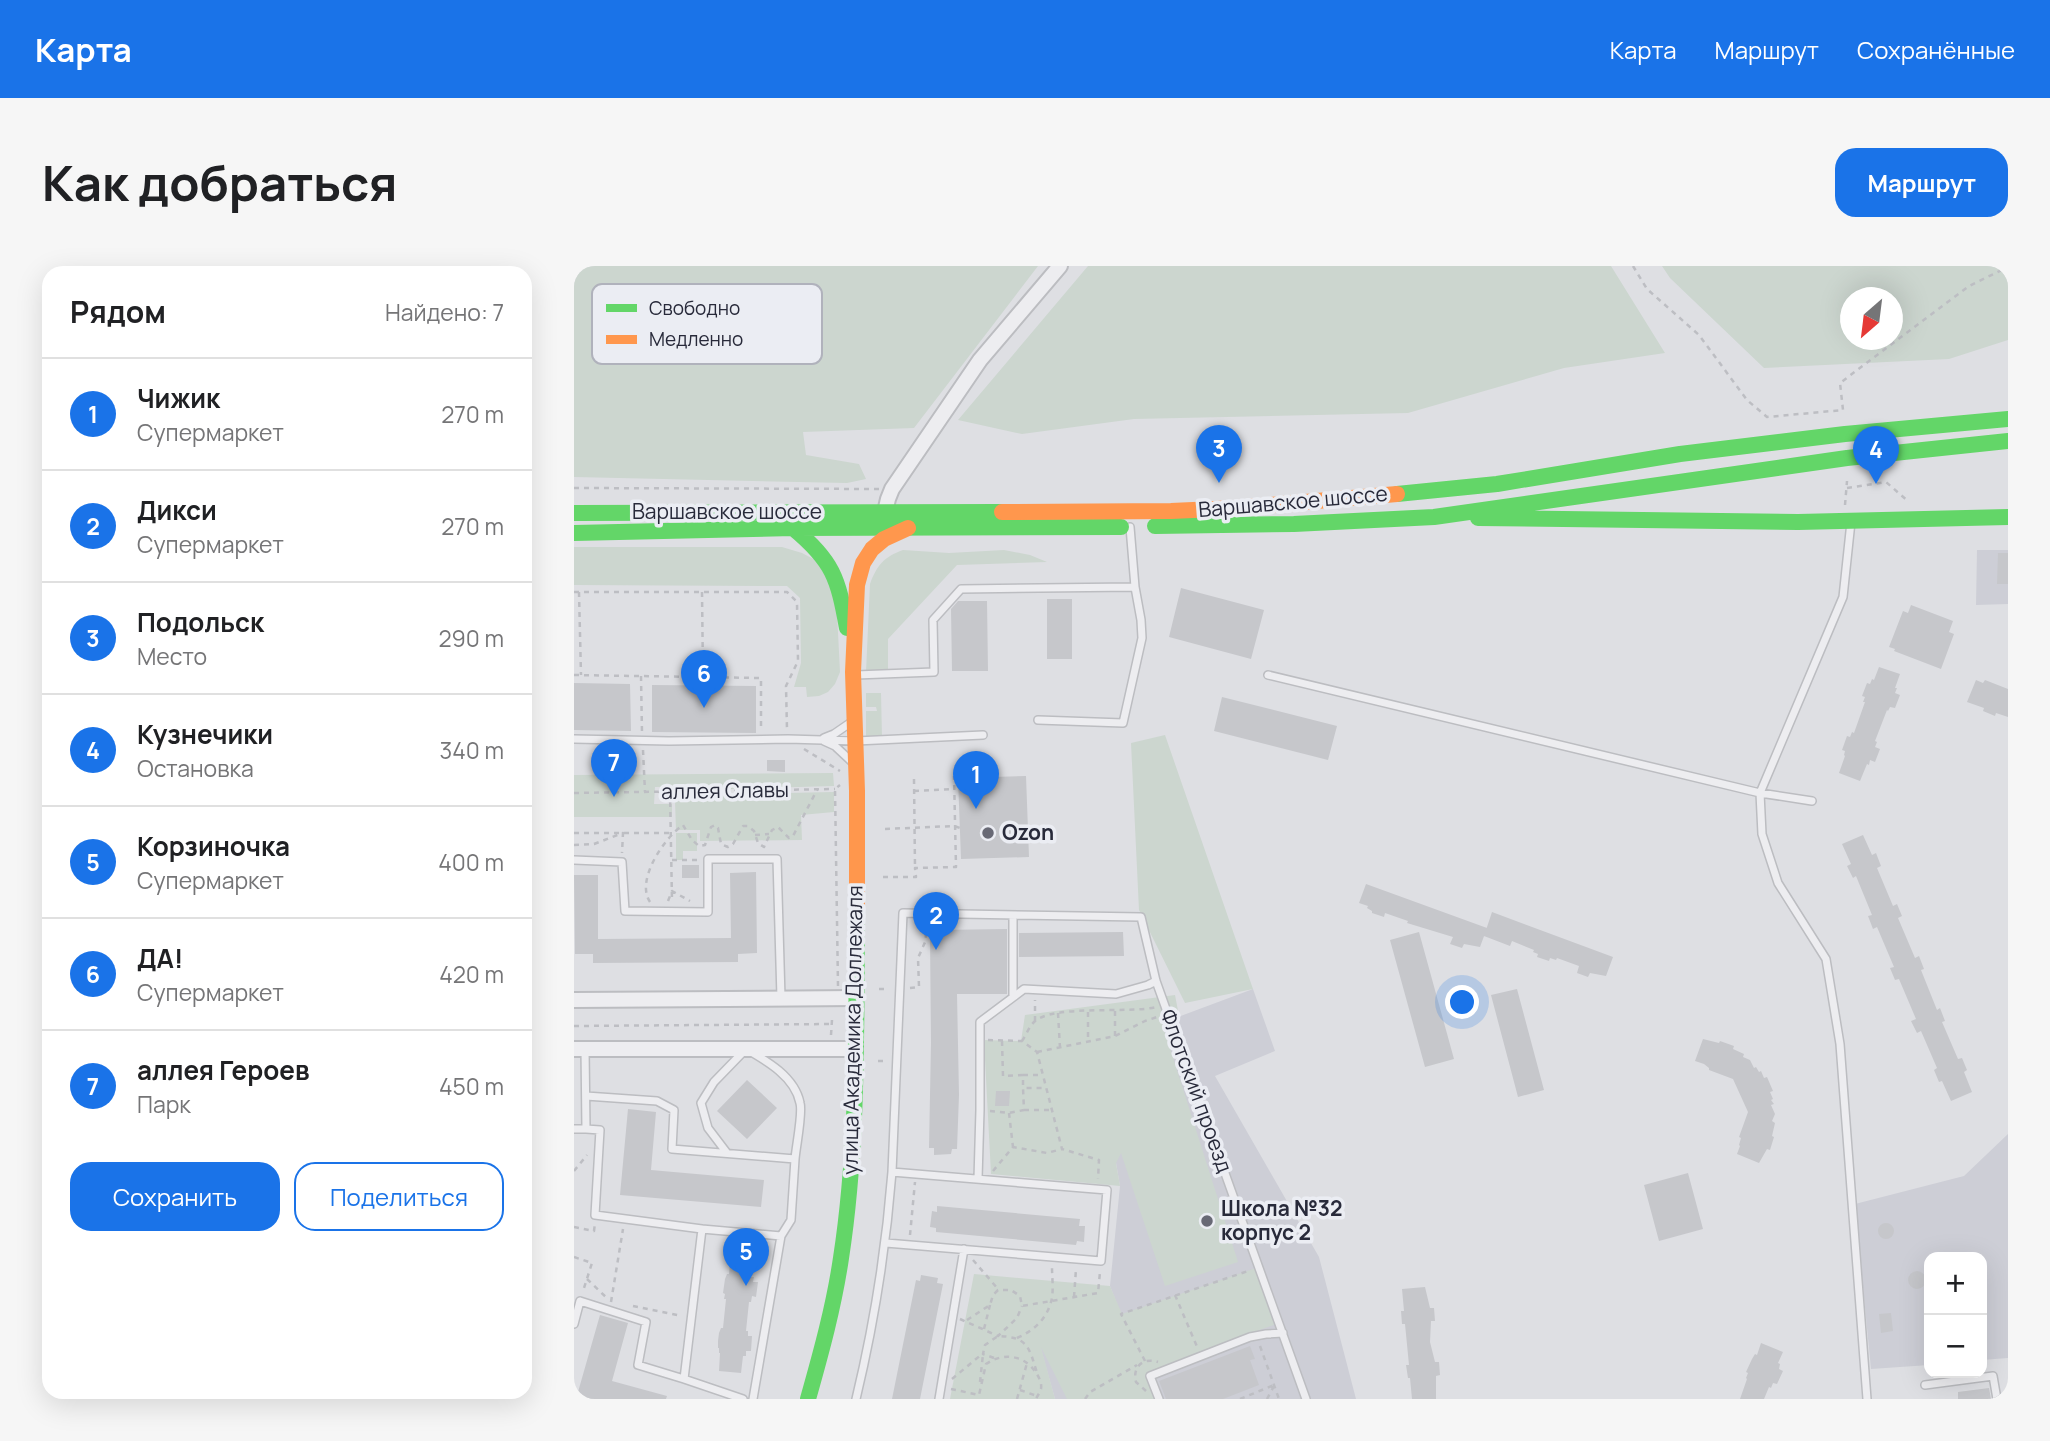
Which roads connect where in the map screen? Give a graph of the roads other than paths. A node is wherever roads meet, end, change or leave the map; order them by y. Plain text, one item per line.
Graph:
1 (1060, 266) edge
2 (2008, 419) edge
3 (2008, 441) edge
4 (885, 512) junction
5 (574, 513) edge
6 (1848, 516) junction
7 (1434, 517) junction
8 (2008, 517) edge
9 (909, 527) junction
10 (1130, 527) junction
11 (793, 528) junction
12 (574, 533) edge
13 (1135, 587) junction
14 (852, 657) junction
15 (852, 675) junction
16 (1268, 675) dead end
17 (854, 720) junction
18 (1038, 720) dead end
19 (983, 735) dead end
20 (574, 739) edge
21 (820, 740) junction
22 (856, 741) junction
23 (856, 765) junction
24 (1760, 793) junction
25 (1812, 801) dead end
26 (574, 860) edge
27 (1015, 915) junction
28 (1156, 981) junction
29 (1013, 997) junction
30 (781, 998) junction
31 (856, 998) junction
32 (574, 1000) edge
33 (580, 1049) edge
34 (746, 1049) junction
35 (855, 1049) junction
36 (586, 1096) junction
37 (574, 1129) edge
38 (586, 1129) junction
39 (727, 1153) junction
40 (795, 1159) junction
41 (892, 1172) junction
42 (982, 1179) junction
43 (702, 1229) junction
44 (781, 1236) junction
45 (886, 1243) junction
46 (964, 1249) junction
47 (577, 1300) edge
48 (574, 1324) edge
49 (1283, 1333) junction
50 (684, 1379) junction
51 (1925, 1385) dead end
52 (743, 1399) edge
53 (752, 1399) edge
54 (808, 1399) edge
55 (856, 1399) edge
56 (939, 1399) edge
57 (1159, 1399) edge
58 (1306, 1399) edge
59 (1867, 1399) edge
60 (1997, 1399) edge

1 - 4 street
2 - 4 main road, Варшавское шоссе
3 - 7 main road, Варшавское шоссе
4 - 5 main road, Варшавское шоссе
6 - 7 main road
6 - 8 main road
6 - 24 lane
7 - 10 main road, Варшавское шоссе
9 - 10 main road, Варшавское шоссе
9 - 11 main road, Варшавское шоссе
9 - 14 main road, улица Академика Доллежаля
10 - 13 lane
11 - 12 main road, Варшавское шоссе
11 - 14 main road, улица Академика Доллежаля
13 - 15 lane
13 - 18 lane
14 - 15 main road, улица Академика Доллежаля
15 - 17 main road, улица Академика Доллежаля
16 - 24 lane
17 - 21 lane
17 - 22 main road, улица Академика Доллежаля
19 - 22 lane
20 - 21 lane
21 - 22 lane
21 - 23 lane
22 - 23 main road, улица Академика Доллежаля
23 - 31 main road, улица Академика Доллежаля
24 - 25 lane
24 - 59 lane
26 - 30 lane
27 - 28 lane, Флотский проезд
27 - 29 lane
27 - 41 lane
28 - 29 lane
28 - 49 lane, Флотский проезд
29 - 42 lane
30 - 31 street
30 - 32 street
31 - 35 main road, улица Академика Доллежаля
33 - 34 street
33 - 36 lane
34 - 35 street
34 - 39 lane
34 - 40 lane
35 - 54 main road, улица Академика Доллежаля
36 - 38 lane
36 - 39 lane
37 - 38 lane
38 - 43 lane
39 - 40 lane
40 - 44 lane
41 - 42 lane
41 - 45 lane
42 - 46 lane
43 - 44 lane
43 - 50 lane
44 - 53 lane
45 - 46 lane
45 - 55 lane
46 - 56 lane
47 - 48 lane
47 - 50 lane
49 - 57 lane
49 - 58 lane, Флотский проезд
50 - 52 lane
51 - 60 lane

